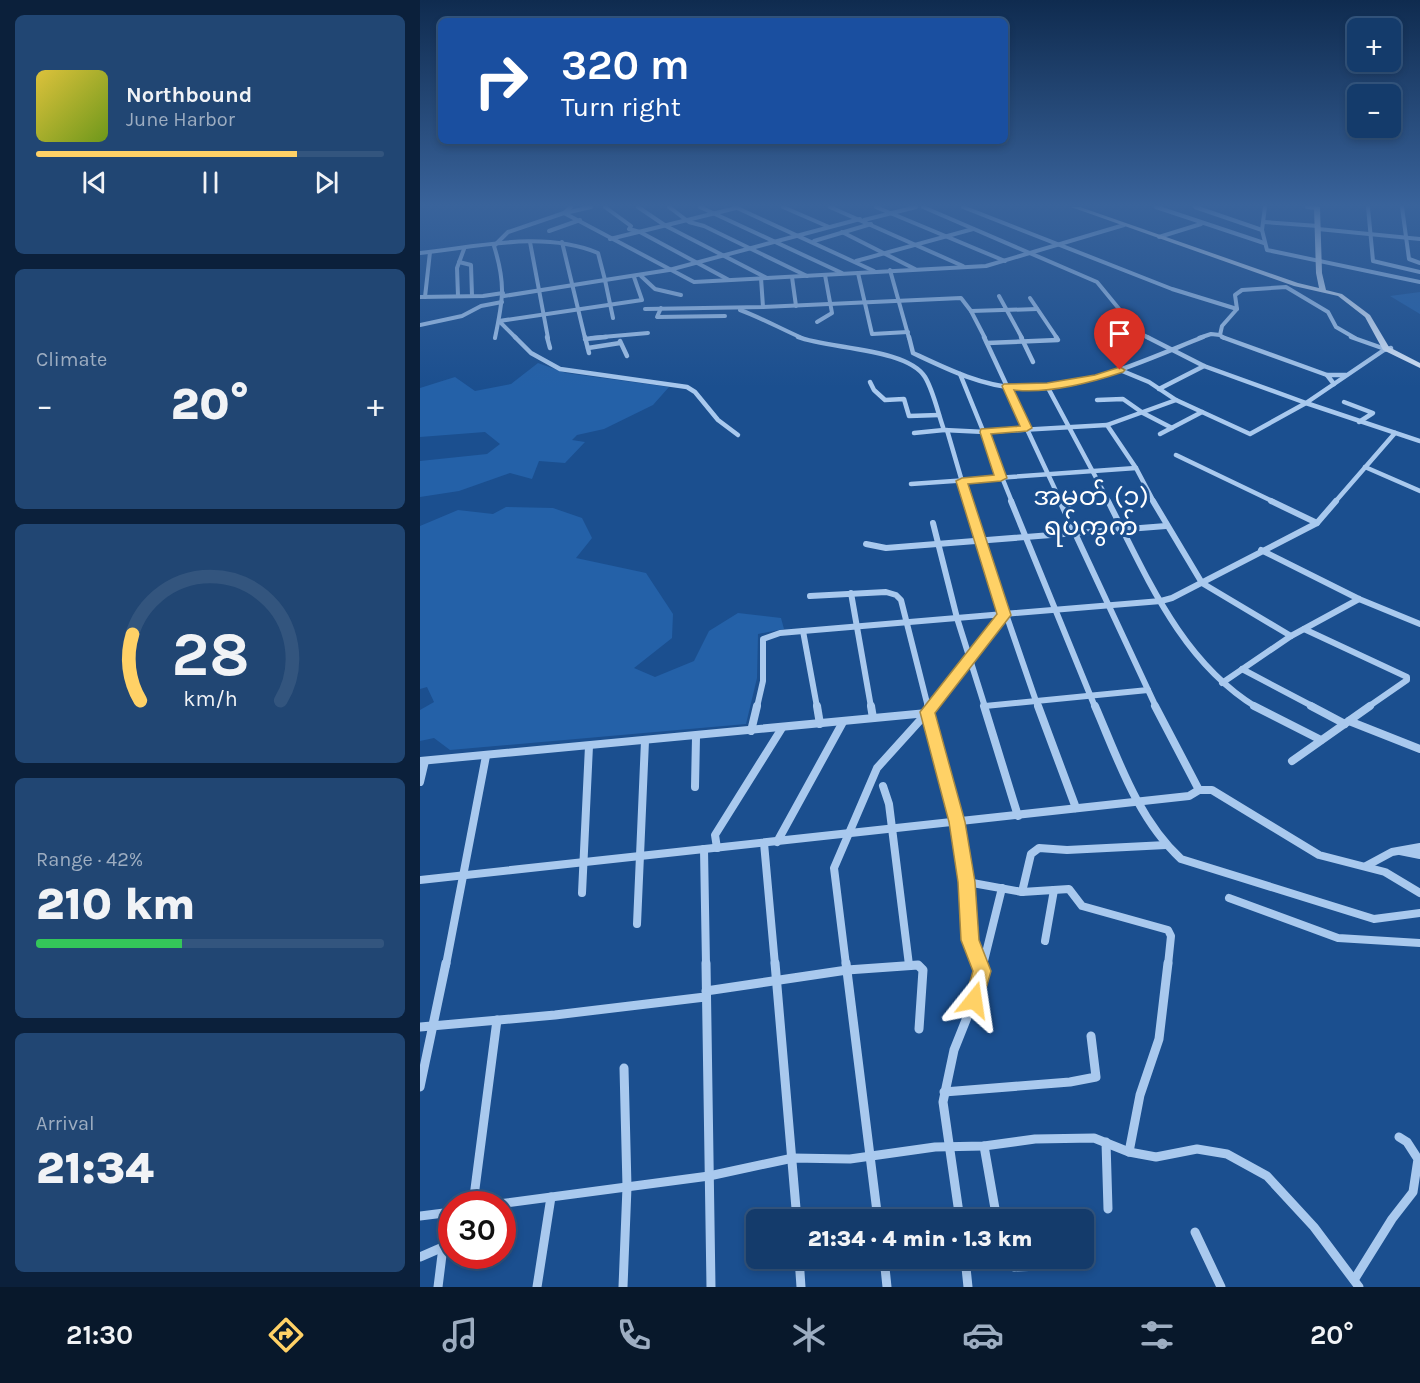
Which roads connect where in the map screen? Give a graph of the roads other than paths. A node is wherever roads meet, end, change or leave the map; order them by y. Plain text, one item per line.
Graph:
1 (428, 267) edge
2 (459, 267) edge
3 (471, 267) edge
4 (501, 267) edge
5 (534, 267) edge
6 (568, 267) edge
7 (601, 267) edge
8 (663, 267) edge
9 (679, 267) edge
10 (706, 267) edge
11 (746, 267) edge
12 (788, 267) edge
13 (828, 267) edge
14 (867, 267) edge
15 (910, 267) edge
16 (950, 267) edge
17 (1064, 267) edge
18 (1116, 267) edge
19 (1241, 267) edge
20 (1319, 267) edge
21 (1353, 267) edge
22 (1399, 267) edge
23 (1364, 269) joint
24 (669, 270) junction
25 (890, 270) junction
26 (915, 270) junction
27 (874, 271) junction
28 (1420, 272) edge
29 (858, 273) junction
30 (843, 274) junction
31 (825, 275) junction
32 (641, 276) junction
33 (807, 276) junction
34 (634, 277) junction
35 (792, 277) junction
36 (761, 278) junction
37 (768, 278) junction
38 (604, 280) junction
39 (729, 280) junction
40 (1420, 282) edge
41 (1285, 283) junction
42 (572, 285) junction
43 (1323, 289) junction
44 (538, 290) junction
45 (503, 294) junction
46 (458, 296) junction
47 (472, 296) junction
48 (681, 296) dead end
49 (999, 296) dead end
50 (423, 297) edge
51 (1030, 298) dead end
52 (899, 300) junction
53 (502, 302) junction
54 (864, 303) junction
55 (610, 304) junction
56 (831, 304) junction
57 (796, 306) junction
58 (763, 307) junction
59 (661, 308) junction
60 (730, 308) junction
61 (578, 309) junction
62 (645, 309) dead end
63 (1037, 309) junction
64 (1237, 309) junction
65 (1007, 310) junction
66 (971, 311) junction
67 (543, 314) junction
68 (725, 316) dead end
69 (613, 318) dead end
70 (499, 321) junction
71 (817, 322) dead end
72 (420, 325) edge
73 (908, 332) junction
74 (648, 333) dead end
75 (1220, 334) junction
76 (619, 335) junction
77 (495, 338) dead end
78 (585, 339) junction
79 (1023, 342) junction
80 (620, 343) junction
81 (987, 344) junction
82 (550, 348) dead end
83 (1388, 349) junction
84 (1172, 351) junction
85 (627, 356) dead end
86 (1033, 362) dead end
87 (1420, 364) edge
88 (1204, 366) junction
89 (1120, 370) junction
90 (960, 374) junction
91 (1327, 375) junction
92 (1346, 375) junction
93 (870, 382) dead end
94 (1334, 384) junction
95 (1007, 386) junction
96 (1047, 386) junction
97 (1159, 389) junction
98 (1097, 400) dead end
99 (1176, 400) junction
100 (1344, 402) dead end
101 (1306, 403) junction
102 (1202, 412) junction
103 (1143, 413) junction
104 (939, 415) junction
105 (1359, 422) junction
106 (1107, 424) junction
107 (1070, 425) junction
108 (1027, 428) junction
109 (1172, 428) junction
110 (945, 430) junction
111 (985, 432) junction
112 (914, 433) dead end
113 (1395, 433) junction
114 (1160, 434) dead end
115 (738, 435) dead end
116 (1420, 441) edge
117 (1176, 455) dead end
118 (1365, 466) junction
119 (1136, 468) junction
120 (1092, 471) junction
121 (1046, 474) junction
122 (1001, 478) junction
123 (962, 481) junction
124 (912, 484) dead end
125 (1420, 490) edge
126 (933, 523) dead end
127 (1317, 523) junction
128 (1166, 526) junction
129 (1122, 530) junction
130 (1074, 534) junction
131 (1026, 538) junction
132 (981, 542) junction
133 (866, 543) dead end
134 (937, 544) junction
135 (1261, 550) junction
136 (1202, 583) junction
137 (852, 593) junction
138 (810, 596) dead end
139 (1359, 599) junction
140 (1161, 601) junction
141 (1109, 605) junction
142 (1056, 610) junction
143 (1004, 615) junction
144 (957, 618) junction
145 (906, 623) junction
146 (1420, 624) edge
147 (858, 628) junction
148 (1304, 629) junction
149 (804, 631) junction
150 (1291, 636) junction
151 (969, 657) junction
152 (1242, 669) junction
153 (1222, 683) junction
154 (1148, 690) junction
155 (1090, 695) junction
156 (1036, 701) junction
157 (985, 706) junction
158 (928, 712) junction
159 (873, 718) junction
160 (843, 722) junction
161 (1347, 722) junction
162 (820, 724) junction
163 (782, 728) junction
164 (751, 731) junction
165 (696, 737) junction
166 (1321, 740) junction
167 (645, 741) junction
168 (589, 746) junction
169 (1420, 749) edge
170 (486, 756) junction
171 (422, 761) edge
172 (1292, 761) dead end
173 (420, 782) edge
174 (883, 786) dead end
175 (695, 787) dead end
176 (1199, 790) junction
177 (1138, 802) junction
178 (1076, 808) junction
179 (1018, 816) junction
180 (957, 822) junction
181 (891, 829) junction
182 (851, 834) junction
183 (777, 842) junction
184 (764, 843) junction
185 (1166, 845) junction
186 (1420, 847) edge
187 (717, 848) junction
188 (704, 849) junction
189 (1397, 850) junction
190 (1420, 855) edge
191 (639, 857) junction
192 (583, 863) junction
193 (1366, 866) junction
194 (464, 877) junction
195 (420, 880) edge
196 (967, 882) junction
197 (1002, 888) junction
198 (1054, 890) junction
199 (1022, 892) junction
200 (582, 893) dead end
201 (1420, 893) edge
202 (1229, 898) dead end
203 (1420, 913) edge
204 (637, 924) dead end
205 (1045, 941) dead end
206 (1420, 943) edge
207 (909, 965) junction
208 (847, 970) junction
209 (982, 971) junction
210 (775, 980) junction
211 (706, 994) junction
212 (497, 1020) junction
213 (431, 1026) junction
214 (420, 1027) edge
215 (919, 1029) dead end
216 (1091, 1036) dead end
217 (624, 1068) dead end
218 (420, 1087) edge
219 (944, 1092) junction
220 (1399, 1137) dead end
221 (1106, 1142) junction
222 (984, 1146) junction
223 (949, 1148) junction
224 (1129, 1152) junction
225 (870, 1156) junction
226 (793, 1158) junction
227 (709, 1176) junction
228 (627, 1187) junction
229 (475, 1191) edge
230 (551, 1197) junction
231 (516, 1202) edge
232 (796, 1209) edge
233 (877, 1209) edge
234 (958, 1209) edge
235 (995, 1209) edge
236 (1108, 1209) dead end
237 (438, 1214) edge
238 (420, 1216) edge
239 (1195, 1232) dead end
240 (438, 1248) edge
241 (420, 1257) edge
242 (440, 1269) edge
243 (800, 1269) edge
244 (885, 1269) edge
245 (966, 1269) edge
246 (1356, 1283) edge
247 (438, 1287) edge
248 (537, 1287) edge
249 (623, 1287) edge
250 (711, 1287) edge
251 (801, 1287) edge
252 (887, 1287) edge
253 (968, 1287) edge
254 (1221, 1287) edge

1 - 50 street
2 - 46 street
3 - 47 street
4 - 45 street
5 - 44 street
6 - 42 street
7 - 38 street
8 - 24 street
9 - 24 street
10 - 39 street
11 - 37 street
12 - 33 street
13 - 30 street
14 - 27 street
15 - 26 street
16 - 26 street
17 - 84 street
18 - 64 street
19 - 41 main road
20 - 43 main road
21 - 23 street
22 - 28 street
23 - 40 street
24 - 32 street
24 - 39 street
25 - 26 street
25 - 27 street
25 - 52 street
27 - 29 street
29 - 30 street
29 - 54 street
30 - 31 street
31 - 33 street
31 - 56 street
32 - 34 street
32 - 48 street
33 - 35 street
34 - 38 street
34 - 55 street
35 - 37 street
35 - 57 street
36 - 37 street
36 - 39 street
36 - 58 street
38 - 42 street
38 - 55 street
41 - 43 main road
41 - 43 main road
41 - 64 street
41 - 83 street
42 - 44 street
42 - 61 street
43 - 83 main road
44 - 45 street
44 - 67 street
45 - 47 street
45 - 53 street
46 - 47 street
46 - 50 street
49 - 65 street
51 - 63 street
52 - 54 street
52 - 66 street
52 - 73 street
53 - 70 street
53 - 72 street
54 - 56 street
54 - 73 street
55 - 61 street
55 - 69 street
56 - 57 street
56 - 71 street
57 - 58 street
58 - 60 street
59 - 60 street
59 - 62 street
59 - 68 street
60 - 104 street
61 - 67 street
61 - 78 street
63 - 65 street
63 - 79 street
64 - 75 street
65 - 66 street
65 - 79 street
66 - 81 street
67 - 70 street
67 - 82 street
70 - 77 street
70 - 115 street
73 - 90 street
74 - 76 street
75 - 84 street
75 - 91 street
76 - 78 street
76 - 80 street
78 - 80 street
79 - 81 street
79 - 86 street
80 - 85 street
81 - 95 street
83 - 87 main road
83 - 92 street
84 - 88 street
84 - 89 street
88 - 97 street
88 - 101 street
89 - 96 street
89 - 97 street
90 - 95 street
90 - 111 street
91 - 92 street
91 - 94 street
92 - 94 street
93 - 104 street
94 - 101 street
95 - 96 street
95 - 108 street
96 - 107 street
97 - 99 street
98 - 103 street
99 - 102 street
99 - 103 street
100 - 105 street
101 - 102 street
101 - 105 street
102 - 109 street
103 - 106 street
103 - 109 street
104 - 110 street
105 - 113 street
106 - 107 street
106 - 119 street
107 - 108 street
107 - 120 street
108 - 111 street
108 - 121 street
109 - 114 street
110 - 111 street
110 - 112 street
110 - 123 street
111 - 122 street
113 - 116 street
113 - 118 street
117 - 127 street
118 - 125 street
118 - 127 street
119 - 120 street
119 - 128 street
120 - 121 street
120 - 129 street
121 - 122 street
121 - 130 street
122 - 123 street
122 - 131 street
123 - 124 street
123 - 132 street
126 - 134 street
127 - 135 street
128 - 129 street
128 - 136 street
129 - 130 street
129 - 140 street
130 - 131 street
130 - 141 street
131 - 132 street
131 - 142 street
132 - 134 street
132 - 143 street
133 - 134 street
134 - 144 street
135 - 136 street
135 - 139 street
136 - 140 street
136 - 150 street
137 - 138 street
137 - 145 street
137 - 147 street
139 - 146 street
139 - 148 street
140 - 141 street
140 - 153 street
141 - 142 street
141 - 154 street
142 - 143 street
142 - 155 street
143 - 144 street
143 - 151 street
143 - 156 street
144 - 145 street
144 - 151 street
145 - 147 street
145 - 158 street
147 - 149 street
147 - 159 street
148 - 150 street
148 - 161 street
149 - 162 street
149 - 164 street
150 - 152 street
151 - 157 street
151 - 158 street
152 - 153 street
152 - 161 street
153 - 166 street
154 - 155 street
154 - 176 street
155 - 156 street
155 - 177 street
156 - 157 street
156 - 178 street
157 - 179 street
158 - 159 street
158 - 180 street
158 - 182 street
159 - 160 street
160 - 162 street
160 - 183 street
161 - 166 street
161 - 169 street
162 - 163 street
163 - 164 street
163 - 187 street
164 - 165 street
165 - 167 street
165 - 175 street
166 - 172 street
167 - 168 street
167 - 191 street
168 - 170 street
168 - 192 street
170 - 171 street
170 - 194 street
171 - 173 street
174 - 181 street
176 - 177 street
176 - 193 street
177 - 178 street
177 - 185 street
178 - 179 street
179 - 180 street
180 - 181 street
180 - 196 street
181 - 182 street
181 - 207 street
182 - 183 street
182 - 208 street
183 - 184 street
184 - 187 street
184 - 210 street
185 - 199 street
185 - 203 street
186 - 189 street
187 - 188 street
188 - 191 street
188 - 211 street
189 - 190 street
189 - 193 street
191 - 192 street
191 - 204 street
192 - 194 street
192 - 200 street
193 - 201 street
194 - 195 street
194 - 213 street
196 - 197 street
196 - 209 street
197 - 199 street
197 - 209 street
198 - 199 street
198 - 205 street
198 - 224 street
202 - 206 street
207 - 208 street
207 - 215 street
208 - 210 street
208 - 225 street
209 - 219 street
210 - 211 street
210 - 226 street
211 - 212 street
211 - 227 street
212 - 213 street
212 - 229 street
213 - 214 street
213 - 218 street
216 - 219 street
217 - 228 street
219 - 223 street
220 - 246 street
221 - 222 street
221 - 224 street
221 - 236 street
222 - 223 street
222 - 235 street
223 - 225 street
223 - 234 street
224 - 246 street
225 - 226 street
225 - 233 street
226 - 227 street
226 - 232 street
227 - 228 street
227 - 250 street
228 - 230 street
228 - 249 street
230 - 231 street
230 - 248 street
237 - 238 street
239 - 254 street
240 - 241 street
242 - 247 street
243 - 251 street
244 - 252 street
245 - 253 street

